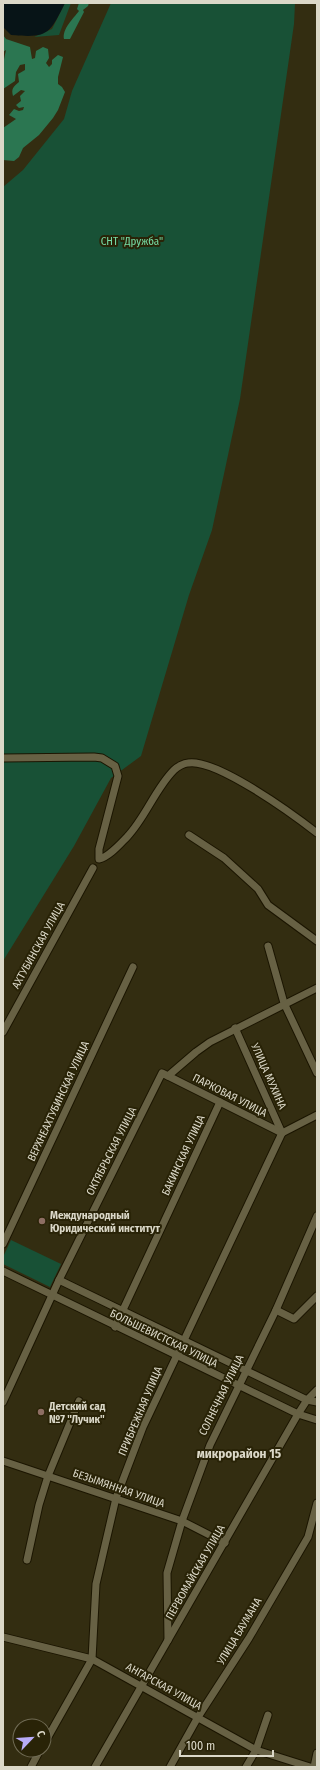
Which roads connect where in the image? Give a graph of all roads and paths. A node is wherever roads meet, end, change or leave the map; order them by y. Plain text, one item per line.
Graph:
1 (3, 758) edge
2 (317, 833) edge
3 (189, 835) dead end
4 (93, 868) dead end
5 (317, 941) edge
6 (268, 946) dead end
7 (133, 967) dead end
8 (317, 988) edge
9 (284, 1003) junction
10 (235, 1028) junction
11 (3, 1032) edge
12 (317, 1073) edge
13 (168, 1076) junction
14 (220, 1102) junction
15 (317, 1115) edge
16 (282, 1133) junction
17 (317, 1216) edge
18 (3, 1244) edge
19 (3, 1271) edge
20 (59, 1280) junction
21 (52, 1295) junction
22 (317, 1296) edge
23 (276, 1310) junction
24 (121, 1312) junction
25 (115, 1327) junction
26 (183, 1340) junction
27 (176, 1356) junction
28 (245, 1370) junction
29 (238, 1385) junction
30 (317, 1390) edge
31 (308, 1400) junction
32 (79, 1401) dead end
33 (3, 1402) edge
34 (317, 1402) edge
35 (298, 1414) junction
36 (317, 1420) edge
37 (3, 1462) edge
38 (48, 1476) junction
39 (116, 1498) junction
40 (317, 1503) edge
41 (182, 1521) junction
42 (225, 1543) junction
43 (27, 1560) dead end
44 (3, 1637) edge
45 (168, 1640) junction
46 (92, 1659) junction
47 (142, 1686) junction
48 (268, 1715) dead end
49 (198, 1717) junction
50 (52, 1730) edge
51 (256, 1750) junction
52 (317, 1752) edge
53 (36, 1758) edge
54 (31, 1767) edge
55 (95, 1767) edge
56 (170, 1767) edge
57 (246, 1767) edge
58 (310, 1767) edge
59 (314, 1767) edge

1 - 2 street
3 - 5 street
4 - 11 street, АХТУБИНСКАЯ УЛИЦА
6 - 9 street
7 - 18 street, ВЕРХНЕАХТУБИНСКАЯ УЛИЦА
8 - 9 street, ОКТЯБРЬСКАЯ УЛИЦА
9 - 10 street, ОКТЯБРЬСКАЯ УЛИЦА
9 - 12 street
10 - 13 street, ОКТЯБРЬСКАЯ УЛИЦА
10 - 16 street, УЛИЦА МУХИНА
13 - 14 street, ПАРКОВАЯ УЛИЦА
13 - 20 street, ОКТЯБРЬСКАЯ УЛИЦА
14 - 16 street, ПАРКОВАЯ УЛИЦА
14 - 24 street, БАКИНСКАЯ УЛИЦА
15 - 16 street
16 - 26 street, ПРИБРЕЖНАЯ УЛИЦА
17 - 23 street, СОЛНЕЧНАЯ УЛИЦА
19 - 21 street, БОЛЬШЕВИСТСКАЯ УЛИЦА
20 - 21 street, ОКТЯБРЬСКАЯ УЛИЦА
20 - 24 street, БОЛЬШЕВИСТСКАЯ УЛИЦА
21 - 25 street, БОЛЬШЕВИСТСКАЯ УЛИЦА
21 - 33 street, ОКТЯБРЬСКАЯ УЛИЦА
22 - 23 street
23 - 28 street, СОЛНЕЧНАЯ УЛИЦА
24 - 25 street, БАКИНСКАЯ УЛИЦА
24 - 26 street, БОЛЬШЕВИСТСКАЯ УЛИЦА
25 - 27 street, БОЛЬШЕВИСТСКАЯ УЛИЦА
26 - 27 street, ПРИБРЕЖНАЯ УЛИЦА
26 - 28 street, БОЛЬШЕВИСТСКАЯ УЛИЦА
27 - 29 street, БОЛЬШЕВИСТСКАЯ УЛИЦА
27 - 39 street, ПРИБРЕЖНАЯ УЛИЦА
28 - 29 street, СОЛНЕЧНАЯ УЛИЦА
28 - 31 street, БОЛЬШЕВИСТСКАЯ УЛИЦА
29 - 35 street, БОЛЬШЕВИСТСКАЯ УЛИЦА
29 - 41 street, СОЛНЕЧНАЯ УЛИЦА
30 - 31 street, ПЕРВОМАЙСКАЯ УЛИЦА
31 - 34 street, БОЛЬШЕВИСТСКАЯ УЛИЦА
31 - 35 street, ПЕРВОМАЙСКАЯ УЛИЦА
32 - 38 street
35 - 36 street, БОЛЬШЕВИСТСКАЯ УЛИЦА
35 - 42 street, ПЕРВОМАЙСКАЯ УЛИЦА
37 - 38 street, БЕЗЫМЯННАЯ УЛИЦА
38 - 39 street, БЕЗЫМЯННАЯ УЛИЦА
38 - 43 street
39 - 41 street, БЕЗЫМЯННАЯ УЛИЦА
39 - 46 street, ПРИБРЕЖНАЯ УЛИЦА
40 - 49 street, УЛИЦА БАУМАНА
41 - 42 street, БЕЗЫМЯННАЯ УЛИЦА
41 - 45 street, СОЛНЕЧНАЯ УЛИЦА
42 - 45 street, ПЕРВОМАЙСКАЯ УЛИЦА
44 - 46 street, АНГАРСКАЯ УЛИЦА
45 - 47 street, ПЕРВОМАЙСКАЯ УЛИЦА
46 - 47 street, АНГАРСКАЯ УЛИЦА
46 - 50 street, ПРИБРЕЖНАЯ УЛИЦА
47 - 49 street, АНГАРСКАЯ УЛИЦА
47 - 55 street, ПЕРВОМАЙСКАЯ УЛИЦА
48 - 51 street
49 - 51 street, АНГАРСКАЯ УЛИЦА
49 - 56 street, УЛИЦА БАУМАНА
51 - 57 street
51 - 58 street, АНГАРСКАЯ УЛИЦА
52 - 59 street
53 - 54 street

